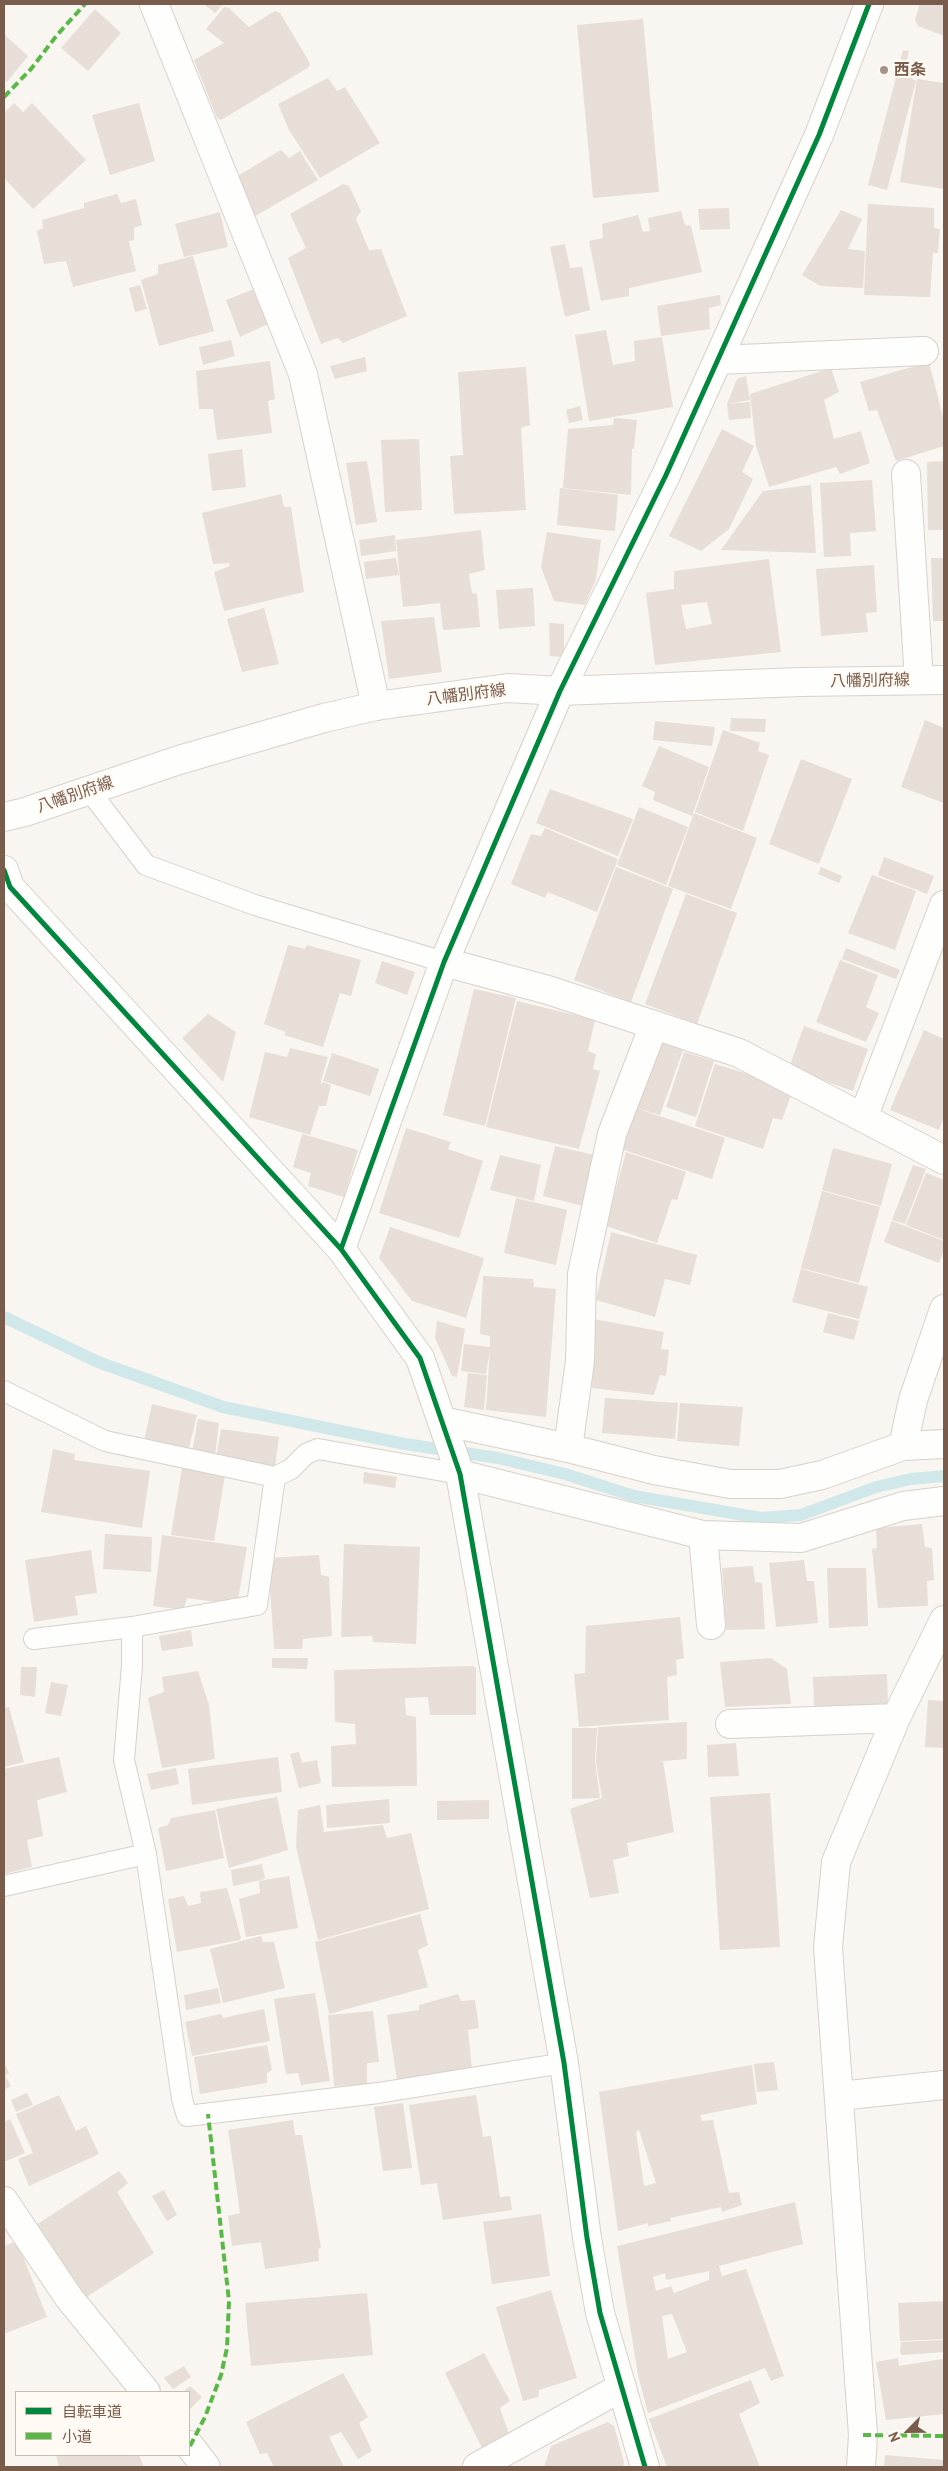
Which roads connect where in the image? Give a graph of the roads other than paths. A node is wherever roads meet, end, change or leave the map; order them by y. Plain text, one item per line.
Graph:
1 (154, 4) edge
2 (869, 4) edge
3 (924, 352) dead end
4 (718, 360) junction
5 (906, 474) dead end
6 (932, 680) edge
7 (560, 691) junction
8 (376, 706) junction
9 (89, 790) junction
10 (4, 817) edge
11 (4, 870) edge
12 (944, 905) edge
13 (444, 962) junction
14 (654, 1025) junction
15 (863, 1118) junction
16 (944, 1160) edge
17 (342, 1250) junction
18 (944, 1309) edge
19 (4, 1391) edge
20 (442, 1422) junction
21 (944, 1444) edge
22 (903, 1446) junction
23 (568, 1448) junction
24 (460, 1474) junction
25 (275, 1477) junction
26 (944, 1501) edge
27 (703, 1535) junction
28 (944, 1620) edge
29 (711, 1625) dead end
30 (132, 1627) junction
31 (34, 1639) dead end
32 (896, 1718) junction
33 (730, 1724) dead end
34 (146, 1854) junction
35 (4, 1886) edge
36 (564, 2063) junction
37 (944, 2085) edge
38 (839, 2096) junction
39 (8, 2214) edge
40 (622, 2387) junction
41 (145, 2391) edge
42 (531, 2439) junction
43 (190, 2446) edge
44 (206, 2467) edge
45 (477, 2467) edge
46 (524, 2467) edge
47 (645, 2467) edge
48 (860, 2467) edge

1 - 8 street
2 - 4 street
3 - 4 street
4 - 7 street
5 - 6 street
6 - 7 street, 八幡別府線
7 - 8 street, 八幡別府線
7 - 13 street
8 - 9 street, 八幡別府線
9 - 10 street, 八幡別府線
9 - 13 lane
11 - 17 street
12 - 15 street
13 - 14 street
13 - 17 street
14 - 15 street
14 - 23 street
15 - 16 street
17 - 20 street
18 - 22 street
19 - 25 lane
20 - 23 street
20 - 24 street
21 - 22 street
22 - 23 street
24 - 25 lane
24 - 27 street
24 - 36 street
25 - 30 lane
26 - 27 street
27 - 29 street
28 - 32 street
30 - 31 lane
30 - 34 lane
32 - 33 street
32 - 38 street
34 - 35 lane
34 - 36 lane
36 - 40 street
37 - 38 street
38 - 48 street
39 - 41 street
40 - 42 street
40 - 47 street
42 - 45 street
42 - 46 street
43 - 44 street

